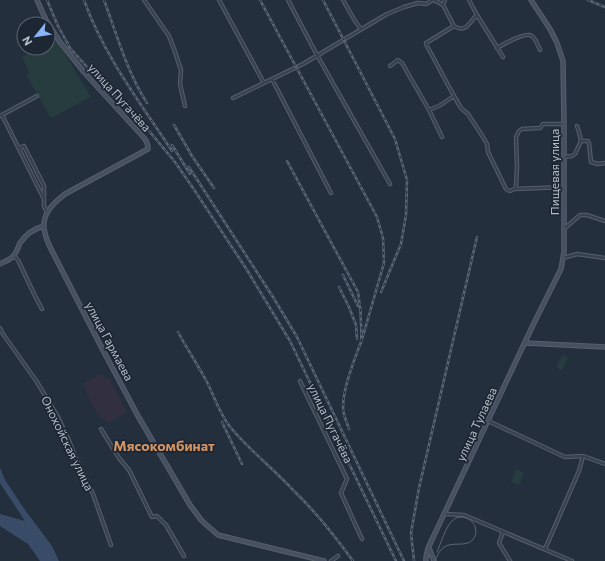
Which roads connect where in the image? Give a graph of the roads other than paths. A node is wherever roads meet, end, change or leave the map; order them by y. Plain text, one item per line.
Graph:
1 (37, 0) edge
2 (144, 0) edge
3 (220, 0) edge
4 (288, 0) edge
5 (343, 0) edge
6 (424, 0) edge
7 (433, 0) edge
8 (445, 0) edge
9 (475, 0) edge
10 (531, 0) edge
11 (470, 1) edge
12 (426, 4) junction
13 (443, 5) junction
14 (477, 15) junction
15 (454, 26) junction
16 (361, 29) junction
17 (497, 48) junction
18 (540, 50) dead end
19 (317, 55) junction
20 (503, 57) dead end
21 (390, 66) dead end
22 (272, 79) junction
23 (264, 83) junction
24 (37, 96) dead end
25 (454, 96) junction
26 (233, 98) dead end
27 (185, 106) dead end
28 (428, 110) junction
29 (1, 115) edge
30 (564, 124) junction
31 (577, 126) dead end
32 (442, 137) dead end
33 (581, 141) junction
34 (19, 148) junction
35 (564, 157) junction
36 (605, 163) edge
37 (390, 184) dead end
38 (564, 186) junction
39 (515, 189) junction
40 (331, 193) dead end
41 (44, 199) junction
42 (47, 212) junction
43 (605, 221) edge
44 (44, 226) junction
45 (564, 229) junction
46 (14, 256) junction
47 (563, 258) junction
48 (605, 258) edge
49 (0, 264) edge
50 (42, 310) dead end
51 (0, 328) edge
52 (525, 343) junction
53 (605, 347) edge
54 (300, 381) dead end
55 (488, 421) junction
56 (101, 428) dead end
57 (583, 456) junction
58 (605, 464) edge
59 (444, 514) junction
60 (503, 532) junction
61 (362, 539) dead end
62 (111, 545) dead end
63 (429, 548) junction
64 (545, 549) junction
65 (184, 556) dead end
66 (338, 556) dead end
67 (318, 560) edge
68 (324, 561) edge
69 (330, 561) edge
70 (426, 561) edge
71 (434, 561) edge
72 (510, 561) edge
73 (572, 561) edge

1 - 42 street, улица Пугачёва
2 - 27 street
3 - 23 street
4 - 19 street
5 - 16 street
6 - 12 street
7 - 12 street
7 - 13 street
8 - 13 street
9 - 11 street
10 - 30 street, Пищевая улица
11 - 14 street
12 - 16 street
13 - 15 street
14 - 15 street
14 - 17 street
15 - 25 street
16 - 19 street
17 - 18 street
17 - 20 street
19 - 22 street
19 - 37 street
21 - 28 street
22 - 23 street
22 - 40 street
23 - 26 street
24 - 29 street
25 - 28 street
25 - 39 street
28 - 32 street
29 - 34 street
30 - 35 street, Пищевая улица
30 - 39 street
31 - 33 street
33 - 35 street
33 - 36 street
34 - 41 street
34 - 41 street, улица Гармаева
35 - 38 street, Пищевая улица
38 - 39 street
38 - 45 street, Пищевая улица
41 - 42 street, улица Гармаева
42 - 44 street, улица Гармаева
43 - 45 street
44 - 46 street
44 - 67 street, улица Гармаева
45 - 47 street, Пищевая улица
46 - 49 street
46 - 50 street
47 - 48 street
47 - 52 street, Пищевая улица
51 - 62 street, Онохойская улица
52 - 53 street
52 - 55 street, улица Тулаева
54 - 61 street, улица Пугачёва
55 - 57 street
55 - 59 street, улица Тулаева
56 - 65 street
57 - 58 street
57 - 64 street
59 - 60 street
59 - 63 street, улица Тулаева
60 - 64 street
60 - 72 street
63 - 70 street, улица Тулаева
63 - 71 street
64 - 73 street
66 - 69 street
67 - 68 street

